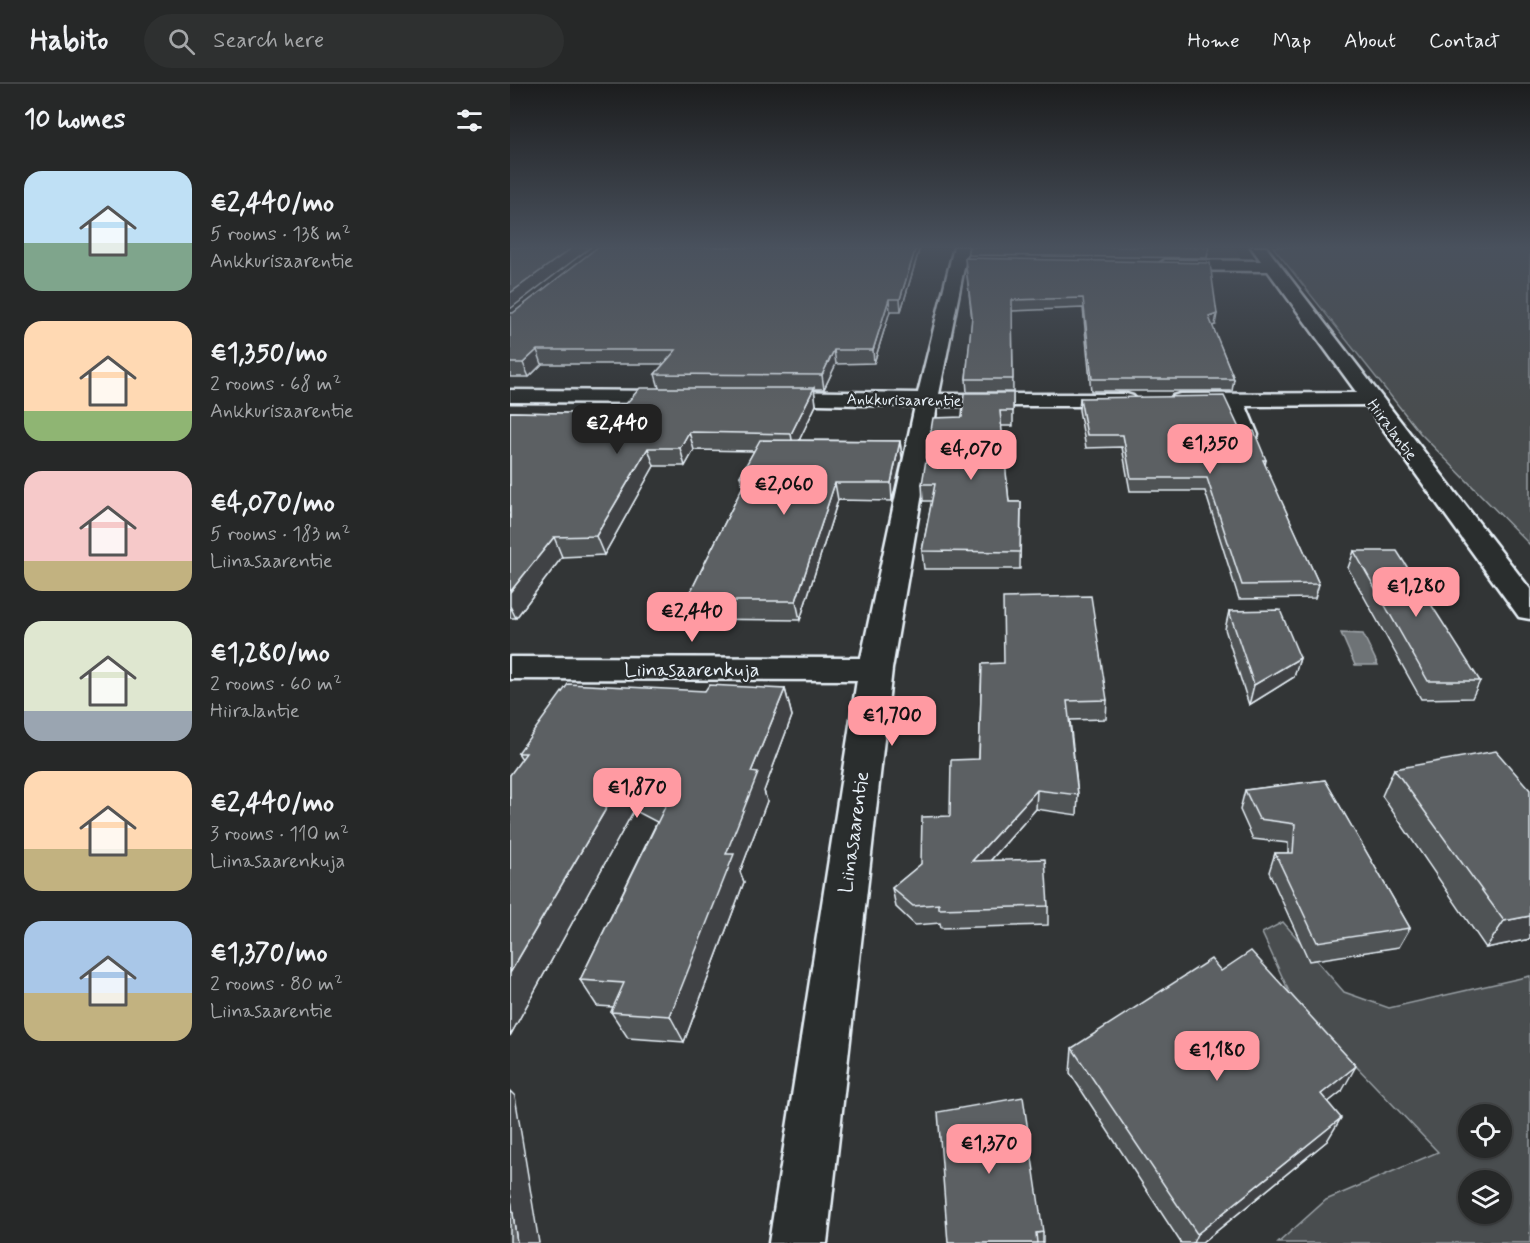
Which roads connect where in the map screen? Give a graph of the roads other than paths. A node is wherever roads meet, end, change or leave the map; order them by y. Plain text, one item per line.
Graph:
1 (952, 301) edge
2 (1298, 301) edge
3 (510, 396) edge
4 (699, 397) edge
5 (746, 397) edge
6 (1232, 399) junction
7 (1370, 399) junction
8 (927, 400) junction
9 (1246, 435) edge
10 (1530, 610) edge
11 (510, 668) edge
12 (875, 669) junction
13 (798, 1243) edge

1 - 8 street, Liinasaarentie
2 - 7 street, Hiiralantie
3 - 4 street
5 - 8 street, Ankkurisaarentie
6 - 7 street, Ankkurisaarentie
6 - 8 street, Ankkurisaarentie
6 - 9 street
7 - 10 street, Hiiralantie
8 - 12 street, Liinasaarentie
11 - 12 street, Liinasaarenkuja
12 - 13 street, Liinasaarentie

